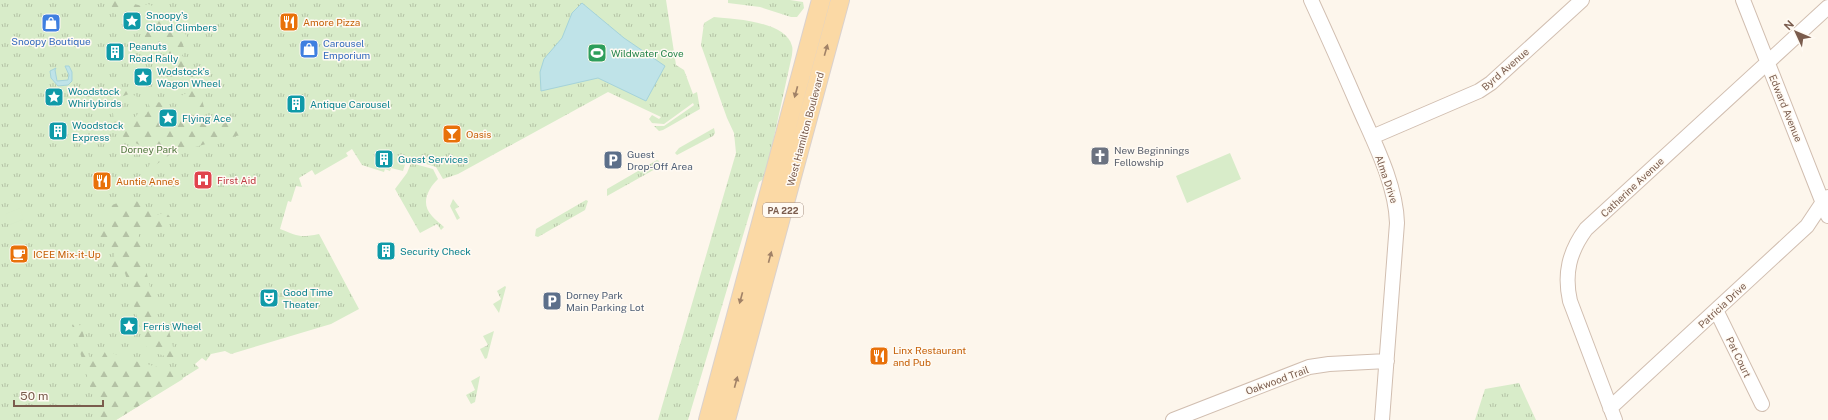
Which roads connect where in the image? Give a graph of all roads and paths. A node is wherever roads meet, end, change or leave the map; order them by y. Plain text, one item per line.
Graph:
1 (821, 0) edge
2 (840, 0) edge
3 (1312, 0) edge
4 (1582, 0) edge
5 (1743, 0) edge
6 (1828, 7) edge
7 (1768, 62) junction
8 (1372, 137) junction
9 (1826, 200) edge
10 (1828, 216) edge
11 (1716, 310) junction
12 (1387, 361) junction
13 (1762, 404) dead end
14 (1612, 414) edge
15 (708, 420) edge
16 (726, 420) edge
17 (1173, 420) edge
18 (1382, 420) edge

1 -> 15 main road, West Hamilton Boulevard / PA 222
16 -> 2 main road, West Hamilton Boulevard / PA 222
3 - 8 street, Alma Drive
4 - 8 street, Byrd Avenue
5 - 7 street, Edward Avenue
6 - 7 street, Catherine Avenue
7 - 9 street, Edward Avenue
7 - 14 street, Catherine Avenue
8 - 12 street, Alma Drive
9 - 10 street, Edward Avenue
9 - 11 street, Patricia Drive
11 - 13 street, Pat Court
11 - 14 street, Patricia Drive
12 - 17 street, Oakwood Trail
12 - 18 street, Alma Drive

